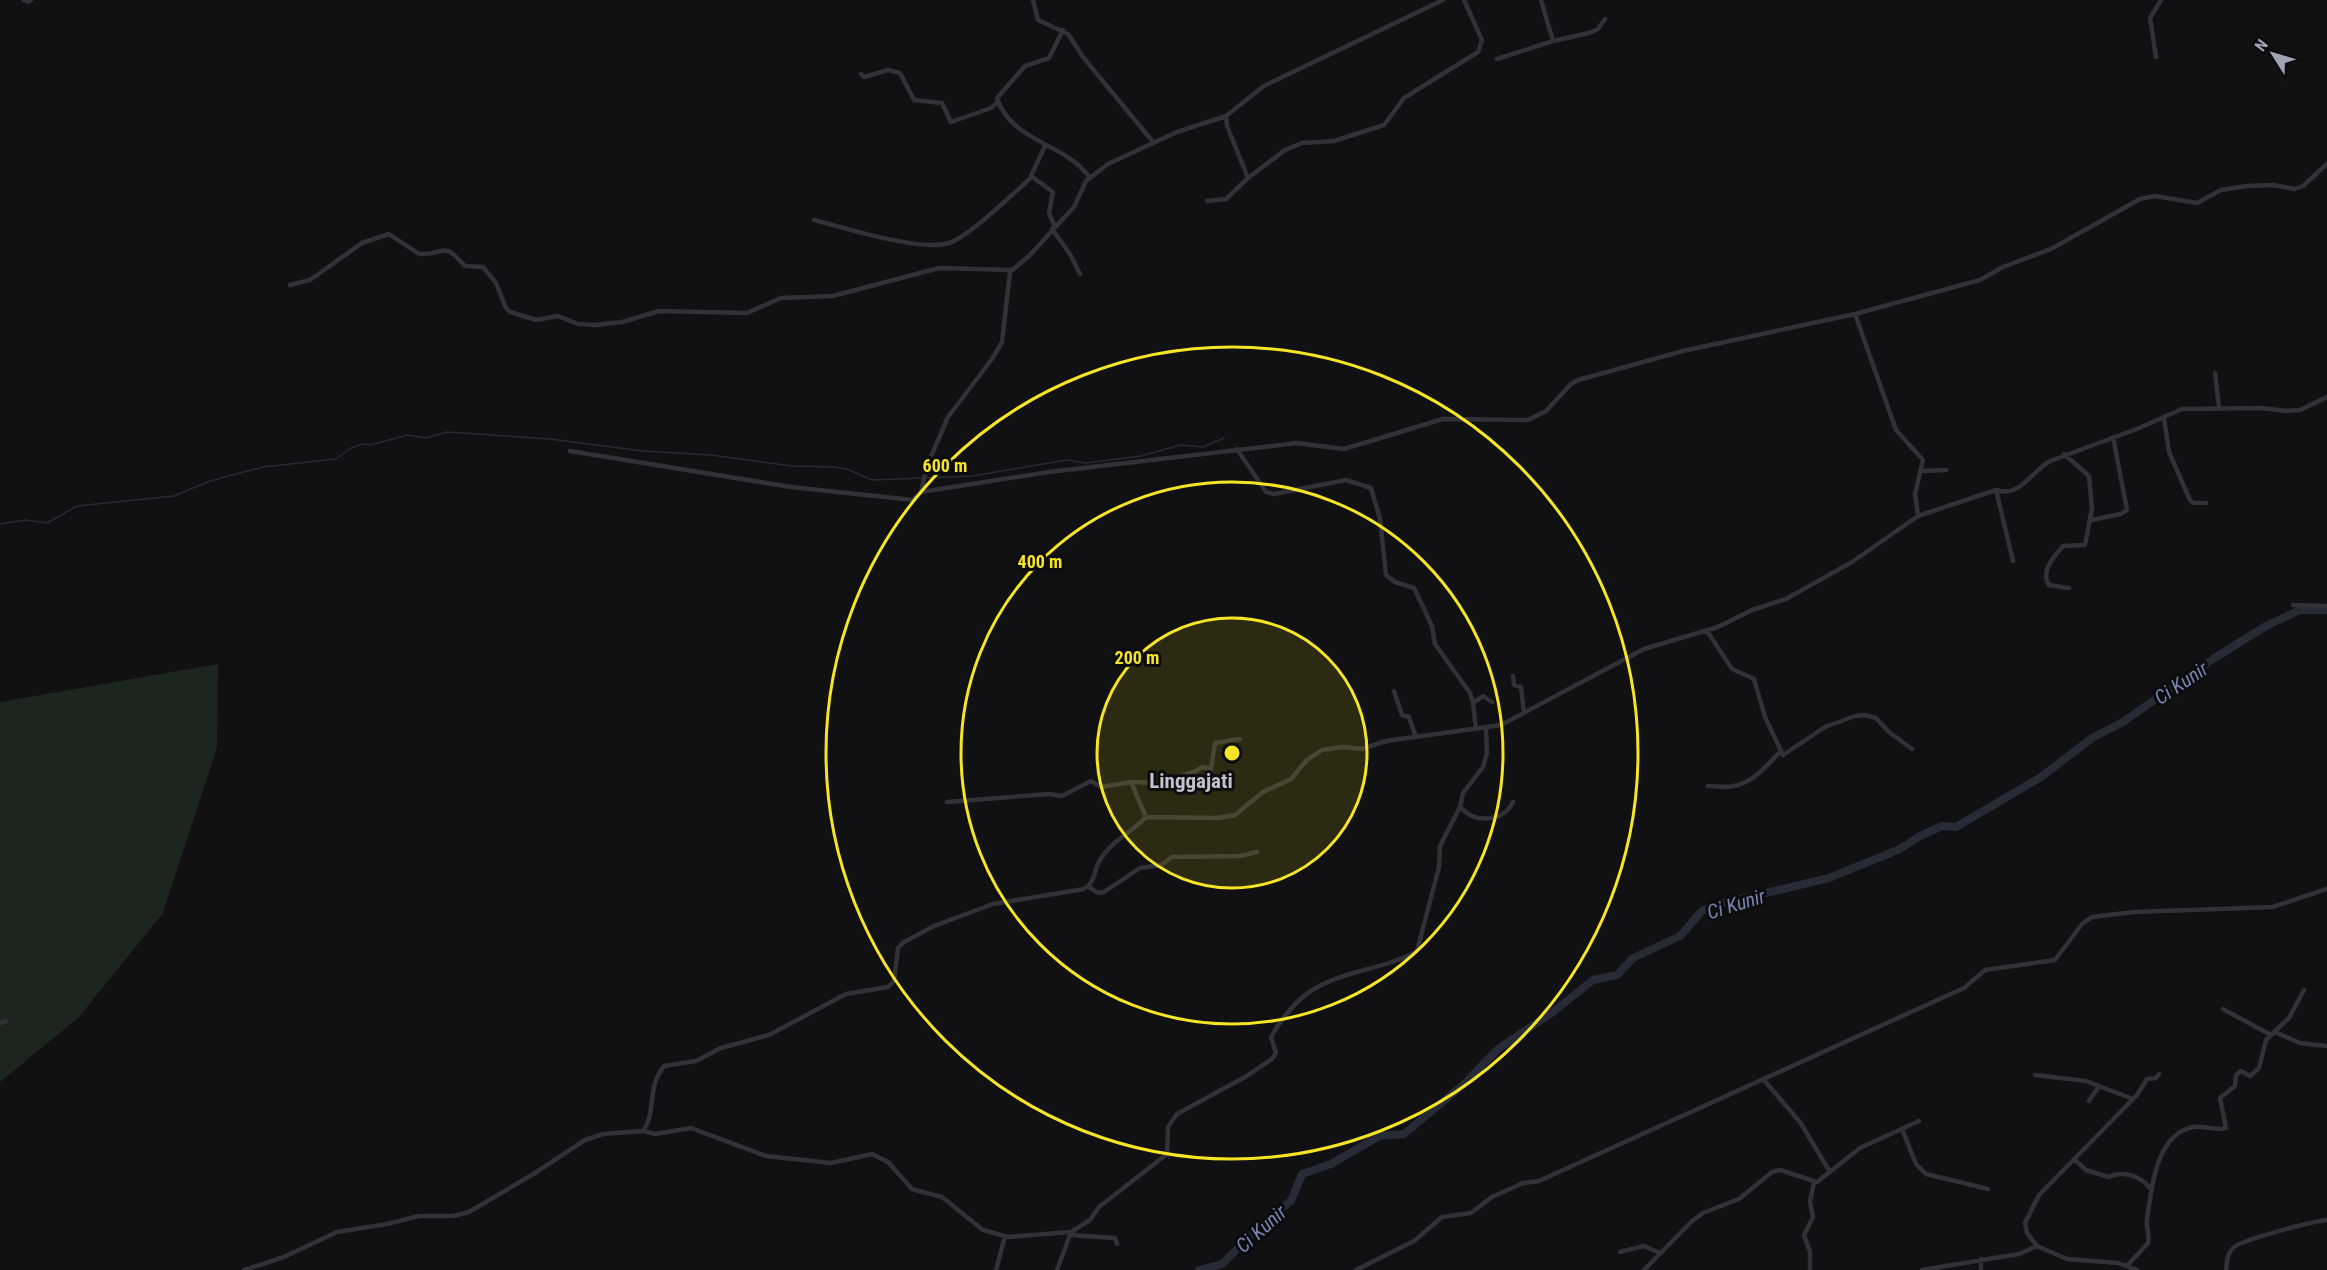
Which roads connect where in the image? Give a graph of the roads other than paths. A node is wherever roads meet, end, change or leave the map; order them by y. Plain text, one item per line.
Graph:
1 (24, 0) edge
2 (31, 0) edge
3 (1033, 0) edge
4 (1443, 0) edge
5 (1464, 0) edge
6 (1541, 0) edge
7 (2161, 0) edge
8 (1605, 19) dead end
9 (1063, 30) junction
10 (1552, 41) junction
11 (2156, 57) dead end
12 (1497, 59) dead end
13 (861, 74) dead end
14 (998, 102) junction
15 (1226, 117) junction
16 (1153, 142) junction
17 (1045, 146) junction
18 (2327, 164) edge
19 (1032, 177) junction
20 (1090, 177) junction
21 (1248, 178) junction
22 (1207, 201) dead end
23 (814, 220) dead end
24 (1053, 228) junction
25 (1012, 270) junction
26 (1080, 274) dead end
27 (290, 285) dead end
28 (1855, 314) junction
29 (2215, 373) dead end
30 (2327, 397) edge
31 (2219, 407) junction
32 (2164, 418) junction
33 (2113, 437) junction
34 (1237, 449) junction
35 (570, 451) dead end
36 (2064, 454) junction
37 (1922, 471) junction
38 (1946, 471) dead end
39 (1996, 490) junction
40 (921, 492) junction
41 (2206, 503) dead end
42 (1918, 516) junction
43 (2091, 520) junction
44 (2013, 561) dead end
45 (2069, 588) dead end
46 (2293, 605) dead end
47 (2327, 606) edge
48 (1707, 631) junction
49 (1513, 676) dead end
50 (1394, 690) dead end
51 (1492, 702) dead end
52 (1473, 704) junction
53 (1524, 713) junction
54 (1476, 729) junction
55 (1486, 730) junction
56 (1416, 737) junction
57 (1240, 739) dead end
58 (1912, 749) dead end
59 (1780, 752) junction
60 (1131, 782) junction
61 (1708, 786) dead end
62 (947, 802) dead end
63 (1513, 802) dead end
64 (1460, 807) junction
65 (1146, 817) junction
66 (1257, 852) dead end
67 (1089, 887) junction
68 (2327, 889) edge
69 (2304, 990) dead end
70 (2223, 1009) dead end
71 (6, 1021) dead end
72 (0, 1023) edge
73 (2273, 1033) junction
74 (2327, 1046) edge
75 (2159, 1074) dead end
76 (2035, 1075) dead end
77 (1763, 1079) junction
78 (2099, 1086) junction
79 (2133, 1099) junction
80 (2089, 1101) dead end
81 (1919, 1121) dead end
82 (1902, 1129) junction
83 (643, 1131) junction
84 (2074, 1159) junction
85 (1830, 1172) junction
86 (1814, 1182) junction
87 (2149, 1187) junction
88 (1988, 1189) dead end
89 (2327, 1220) edge
90 (1070, 1233) junction
91 (1005, 1236) junction
92 (1117, 1244) dead end
93 (2037, 1246) junction
94 (1620, 1252) dead end
95 (1660, 1253) junction
96 (1981, 1259) junction
97 (2127, 1266) junction
98 (244, 1270) edge
99 (996, 1270) edge
100 (1057, 1270) edge
101 (1356, 1270) edge
102 (1644, 1270) edge
103 (1810, 1270) edge
104 (1922, 1270) edge
105 (1981, 1270) edge
106 (2137, 1270) edge
107 (2226, 1270) edge

1 - 2 street
3 - 9 street
4 - 15 street
5 - 21 street
6 - 10 street
7 - 11 street
8 - 10 street
9 - 14 street
9 - 16 street
10 - 12 street
13 - 14 street
14 - 17 street
15 - 16 street
15 - 21 street
16 - 20 street
17 - 19 street
17 - 20 street
18 - 28 street
19 - 23 street
19 - 24 street
20 - 24 street
21 - 22 street
24 - 25 street
24 - 26 street
25 - 27 street
25 - 40 street
28 - 34 street
28 - 37 street
29 - 31 street
30 - 31 street
31 - 32 street
32 - 33 street
32 - 41 street
33 - 36 street
33 - 43 street
34 - 40 street
34 - 52 street
35 - 40 street
36 - 39 street
36 - 43 street
37 - 38 street
37 - 42 street
39 - 42 street
39 - 44 street
42 - 48 street
43 - 45 street
46 - 47 street
48 - 53 street
48 - 59 street
49 - 53 street
50 - 56 street
51 - 52 street
52 - 54 street
53 - 55 street
54 - 55 street
54 - 56 street
55 - 64 street
56 - 65 street
57 - 60 street
58 - 59 street
59 - 61 street
60 - 62 street
60 - 65 street
63 - 64 street
64 - 90 street
65 - 67 street
66 - 67 street
67 - 83 street
68 - 77 street
69 - 73 street
70 - 73 street
71 - 72 street
73 - 74 street
73 - 87 street
75 - 79 street
76 - 78 street
77 - 85 street
77 - 101 street
78 - 79 street
78 - 80 street
79 - 84 street
81 - 82 street
82 - 85 street
82 - 88 street
83 - 91 street
83 - 98 street
84 - 87 street
84 - 93 street
85 - 86 street
86 - 95 street
86 - 103 street
87 - 97 street
89 - 107 street
90 - 91 street
90 - 92 street
90 - 100 street
91 - 99 street
93 - 96 street
93 - 97 street
94 - 95 street
95 - 102 street
96 - 104 street
96 - 105 street
97 - 106 street

